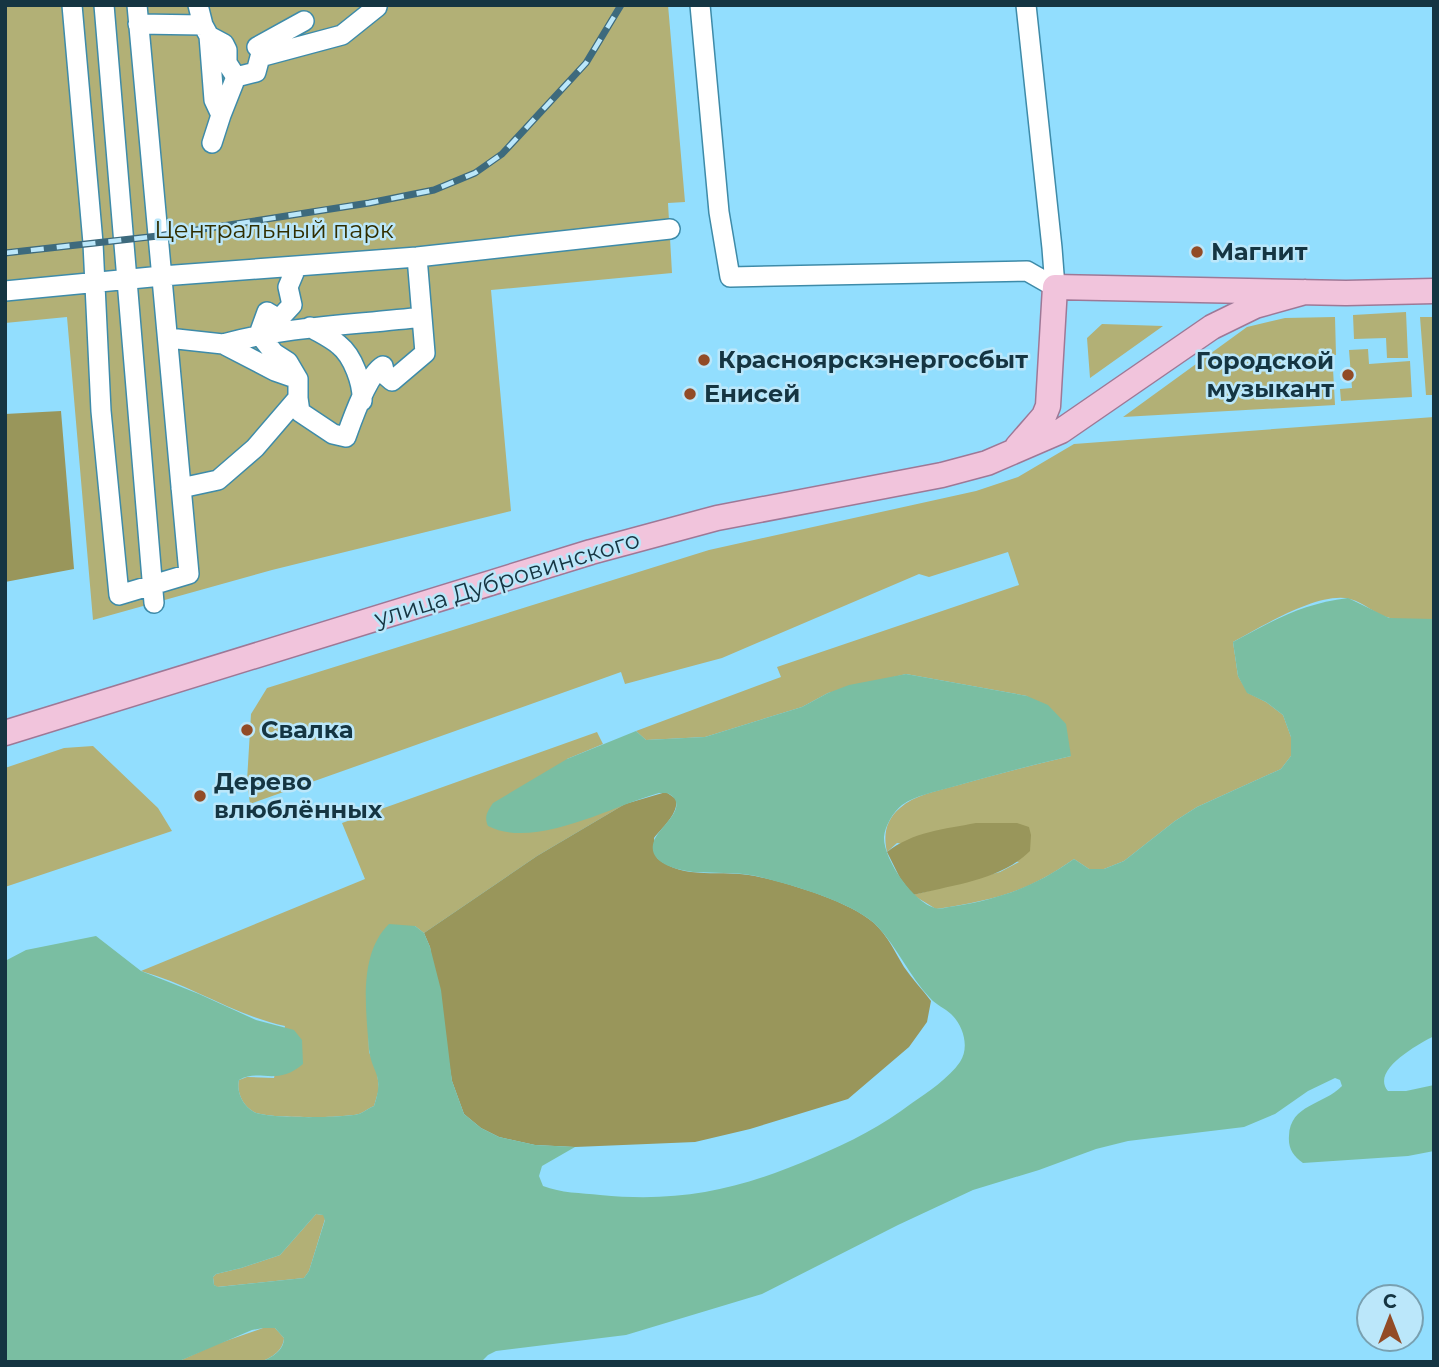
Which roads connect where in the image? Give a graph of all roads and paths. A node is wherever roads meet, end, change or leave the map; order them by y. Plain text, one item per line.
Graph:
1 (72, 5) edge
2 (104, 5) edge
3 (198, 5) edge
4 (699, 5) edge
5 (1026, 5) edge
6 (377, 8) dead end
7 (137, 14) edge
8 (212, 35) junction
9 (302, 46) junction
10 (259, 52) junction
11 (236, 77) junction
12 (221, 115) junction
13 (212, 143) dead end
14 (670, 229) dead end
15 (417, 257) junction
16 (296, 268) junction
17 (162, 276) junction
18 (127, 280) junction
19 (96, 283) junction
20 (1055, 287) junction
21 (5, 291) edge
22 (1434, 291) edge
23 (1305, 292) junction
24 (422, 317) junction
25 (309, 327) junction
26 (259, 334) junction
27 (168, 338) junction
28 (223, 344) junction
29 (298, 389) junction
30 (362, 401) junction
31 (1015, 450) junction
32 (181, 488) junction
33 (153, 593) junction
34 (5, 733) edge

1 - 19 street
2 - 18 street
3 - 8 street
4 - 20 street, улица Дубровинского
5 - 20 street
6 - 9 street
7 - 8 street
7 - 17 street
8 - 10 street
8 - 11 street
8 - 12 street
9 - 10 street
9 - 10 street
10 - 11 street
11 - 12 street
12 - 13 street
14 - 15 street
15 - 16 street
15 - 24 street
16 - 17 street
16 - 26 street
17 - 18 street
17 - 27 street
18 - 19 street
18 - 33 street
19 - 21 street
19 - 33 street
20 - 23 main road, улица Дубровинского
20 - 31 main road, улица Дубровинского
22 - 23 main road, улица Дубровинского
23 - 31 main road, улица Дубровинского
24 - 25 street
24 - 30 street
25 - 26 street
25 - 30 street
26 - 28 street
26 - 29 street
27 - 28 street
27 - 32 street
28 - 29 street
29 - 30 street
29 - 32 street
31 - 34 main road, улица Дубровинского
32 - 33 street

